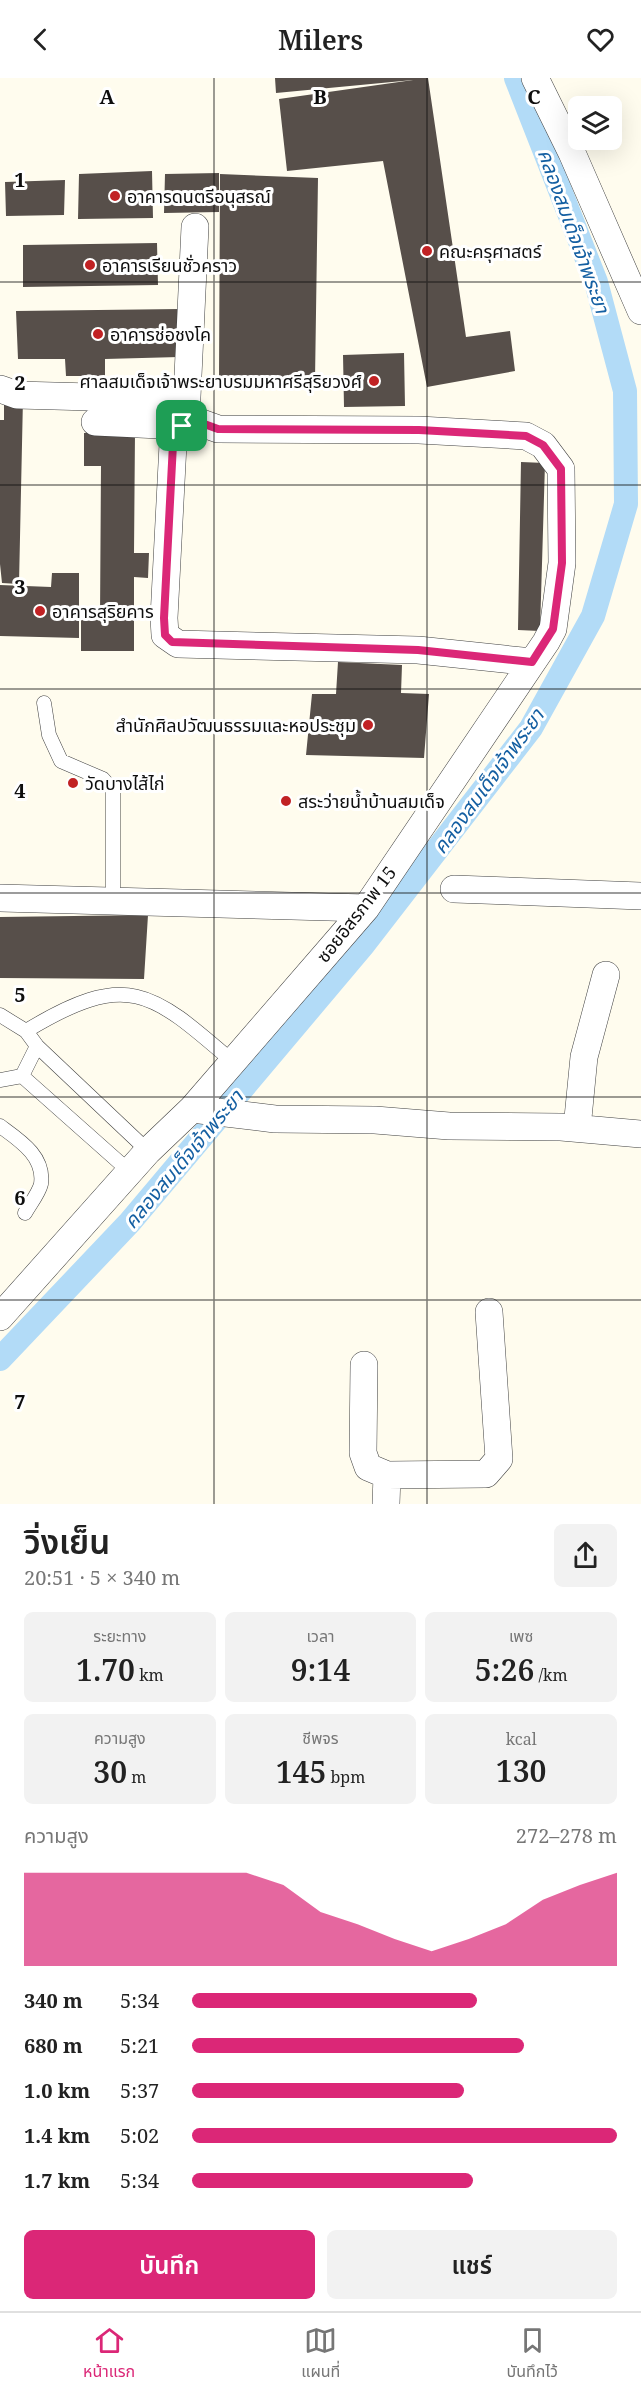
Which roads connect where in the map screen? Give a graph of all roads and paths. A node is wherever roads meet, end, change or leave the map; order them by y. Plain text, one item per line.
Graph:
1 (535, 78) edge
2 (195, 227) dead end
3 (641, 311) edge
4 (0, 389) edge
5 (185, 416) junction
6 (95, 422) dead end
7 (532, 662) junction
8 (44, 703) dead end
9 (454, 889) dead end
10 (641, 896) edge
11 (0, 898) edge
12 (113, 900) junction
13 (366, 908) junction
14 (606, 975) dead end
15 (0, 1015) edge
16 (26, 1031) junction
17 (37, 1046) junction
18 (232, 1061) junction
19 (22, 1076) junction
20 (0, 1080) edge
21 (213, 1112) junction
22 (0, 1126) edge
23 (577, 1128) junction
24 (641, 1134) edge
25 (148, 1151) junction
26 (129, 1171) junction
27 (26, 1213) dead end
28 (489, 1312) dead end
29 (2, 1313) edge
30 (364, 1365) dead end
31 (387, 1475) junction
32 (386, 1504) edge

1 - 3 street
2 - 5 street
4 - 5 street
5 - 6 street
5 - 7 street
5 - 7 street, ซอยอิสรภาพ 15
7 - 13 street, ซอยอิสรภาพ 15
8 - 12 lane
9 - 10 street
11 - 12 street
12 - 13 street
13 - 18 street, ซอยอิสรภาพ 15
14 - 23 street
15 - 16 lane
16 - 17 lane
16 - 18 lane
17 - 19 lane
17 - 25 lane
18 - 21 street, ซอยอิสรภาพ 15
19 - 20 lane
19 - 26 lane
21 - 23 street
21 - 25 street, ซอยอิสรภาพ 15
22 - 27 lane
23 - 24 street
25 - 26 street, ซอยอิสรภาพ 15
26 - 29 street, ซอยอิสรภาพ 15
28 - 31 street
30 - 31 street
31 - 32 street

